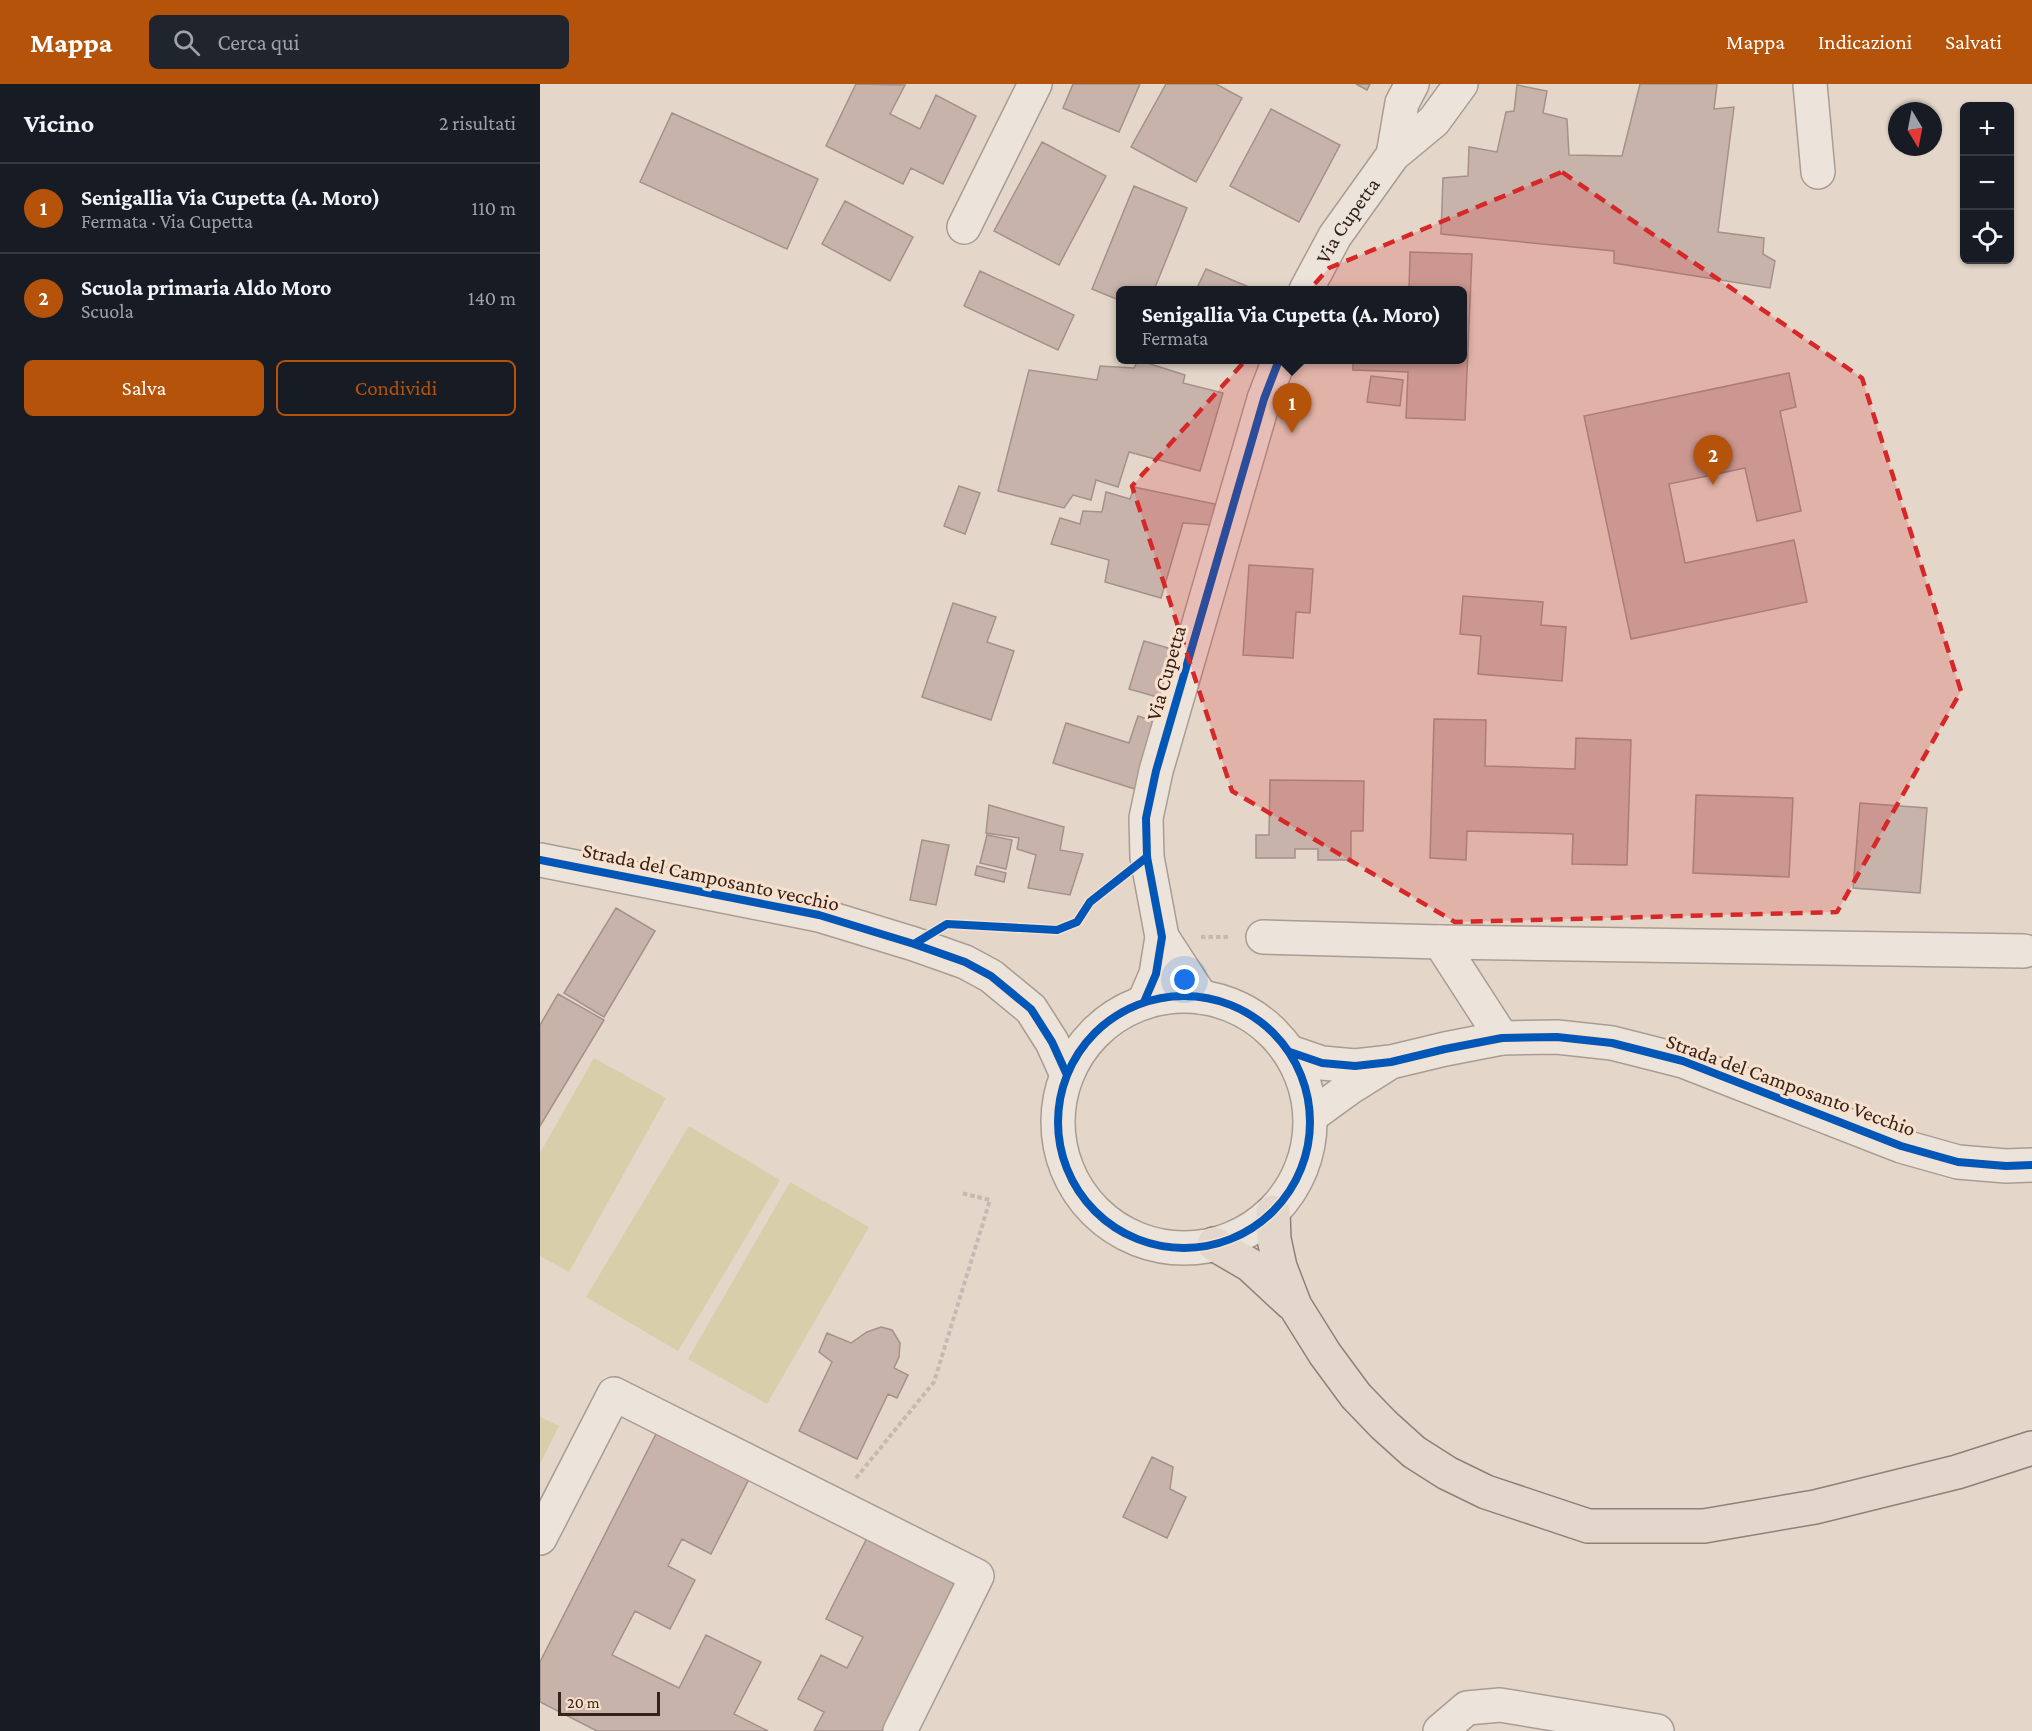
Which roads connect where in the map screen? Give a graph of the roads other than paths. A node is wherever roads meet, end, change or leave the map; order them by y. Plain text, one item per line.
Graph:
1 (1035, 84) edge
2 (1412, 84) edge
3 (1461, 84) edge
4 (1810, 84) edge
5 (1393, 155) junction
6 (1818, 172) dead end
7 (964, 227) dead end
8 (1309, 286) edge
9 (1277, 364) edge
10 (540, 860) edge
11 (1162, 937) junction
12 (1263, 937) road end
13 (1440, 942) junction
14 (2024, 951) dead end
15 (1201, 997) junction
16 (1144, 1002) junction
17 (1031, 1010) junction
18 (1098, 1030) junction
19 (1502, 1038) junction
20 (1290, 1052) junction
21 (1391, 1062) junction
22 (1067, 1075) junction
23 (1311, 1116) junction
24 (2019, 1166) edge
25 (1273, 1212) junction
26 (1214, 1244) junction
27 (1295, 1306) junction
28 (2032, 1448) edge
29 (540, 1538) edge
30 (900, 1731) edge
31 (1440, 1731) edge
32 (1657, 1731) edge

1 - 7 street
2 - 5 street, Via Cupetta
3 - 5 street, Via Cupetta
4 - 6 street
5 - 8 street, Via Cupetta
9 - 11 street, Via Cupetta
10 - 17 street, Strada del Camposanto vecchio
11 - 15 street, Via Cupetta
11 - 16 street, Via Cupetta
12 - 13 street
13 - 14 street
13 - 19 street
15 - 16 street
15 - 20 street
16 - 18 street
17 - 18 street, Strada del Camposanto vecchio
17 - 22 street, Strada del Camposanto vecchio
18 - 22 street
19 - 21 street, Strada del Camposanto Vecchio
19 - 24 street, Strada del Camposanto Vecchio
20 - 21 street, Strada del Camposanto Vecchio
20 - 23 street
21 - 23 street, Strada del Camposanto Vecchio
22 - 26 street
23 - 25 street
25 - 26 street
25 - 27 main road
26 - 27 main road
27 - 28 main road
29 - 30 street
31 - 32 street

